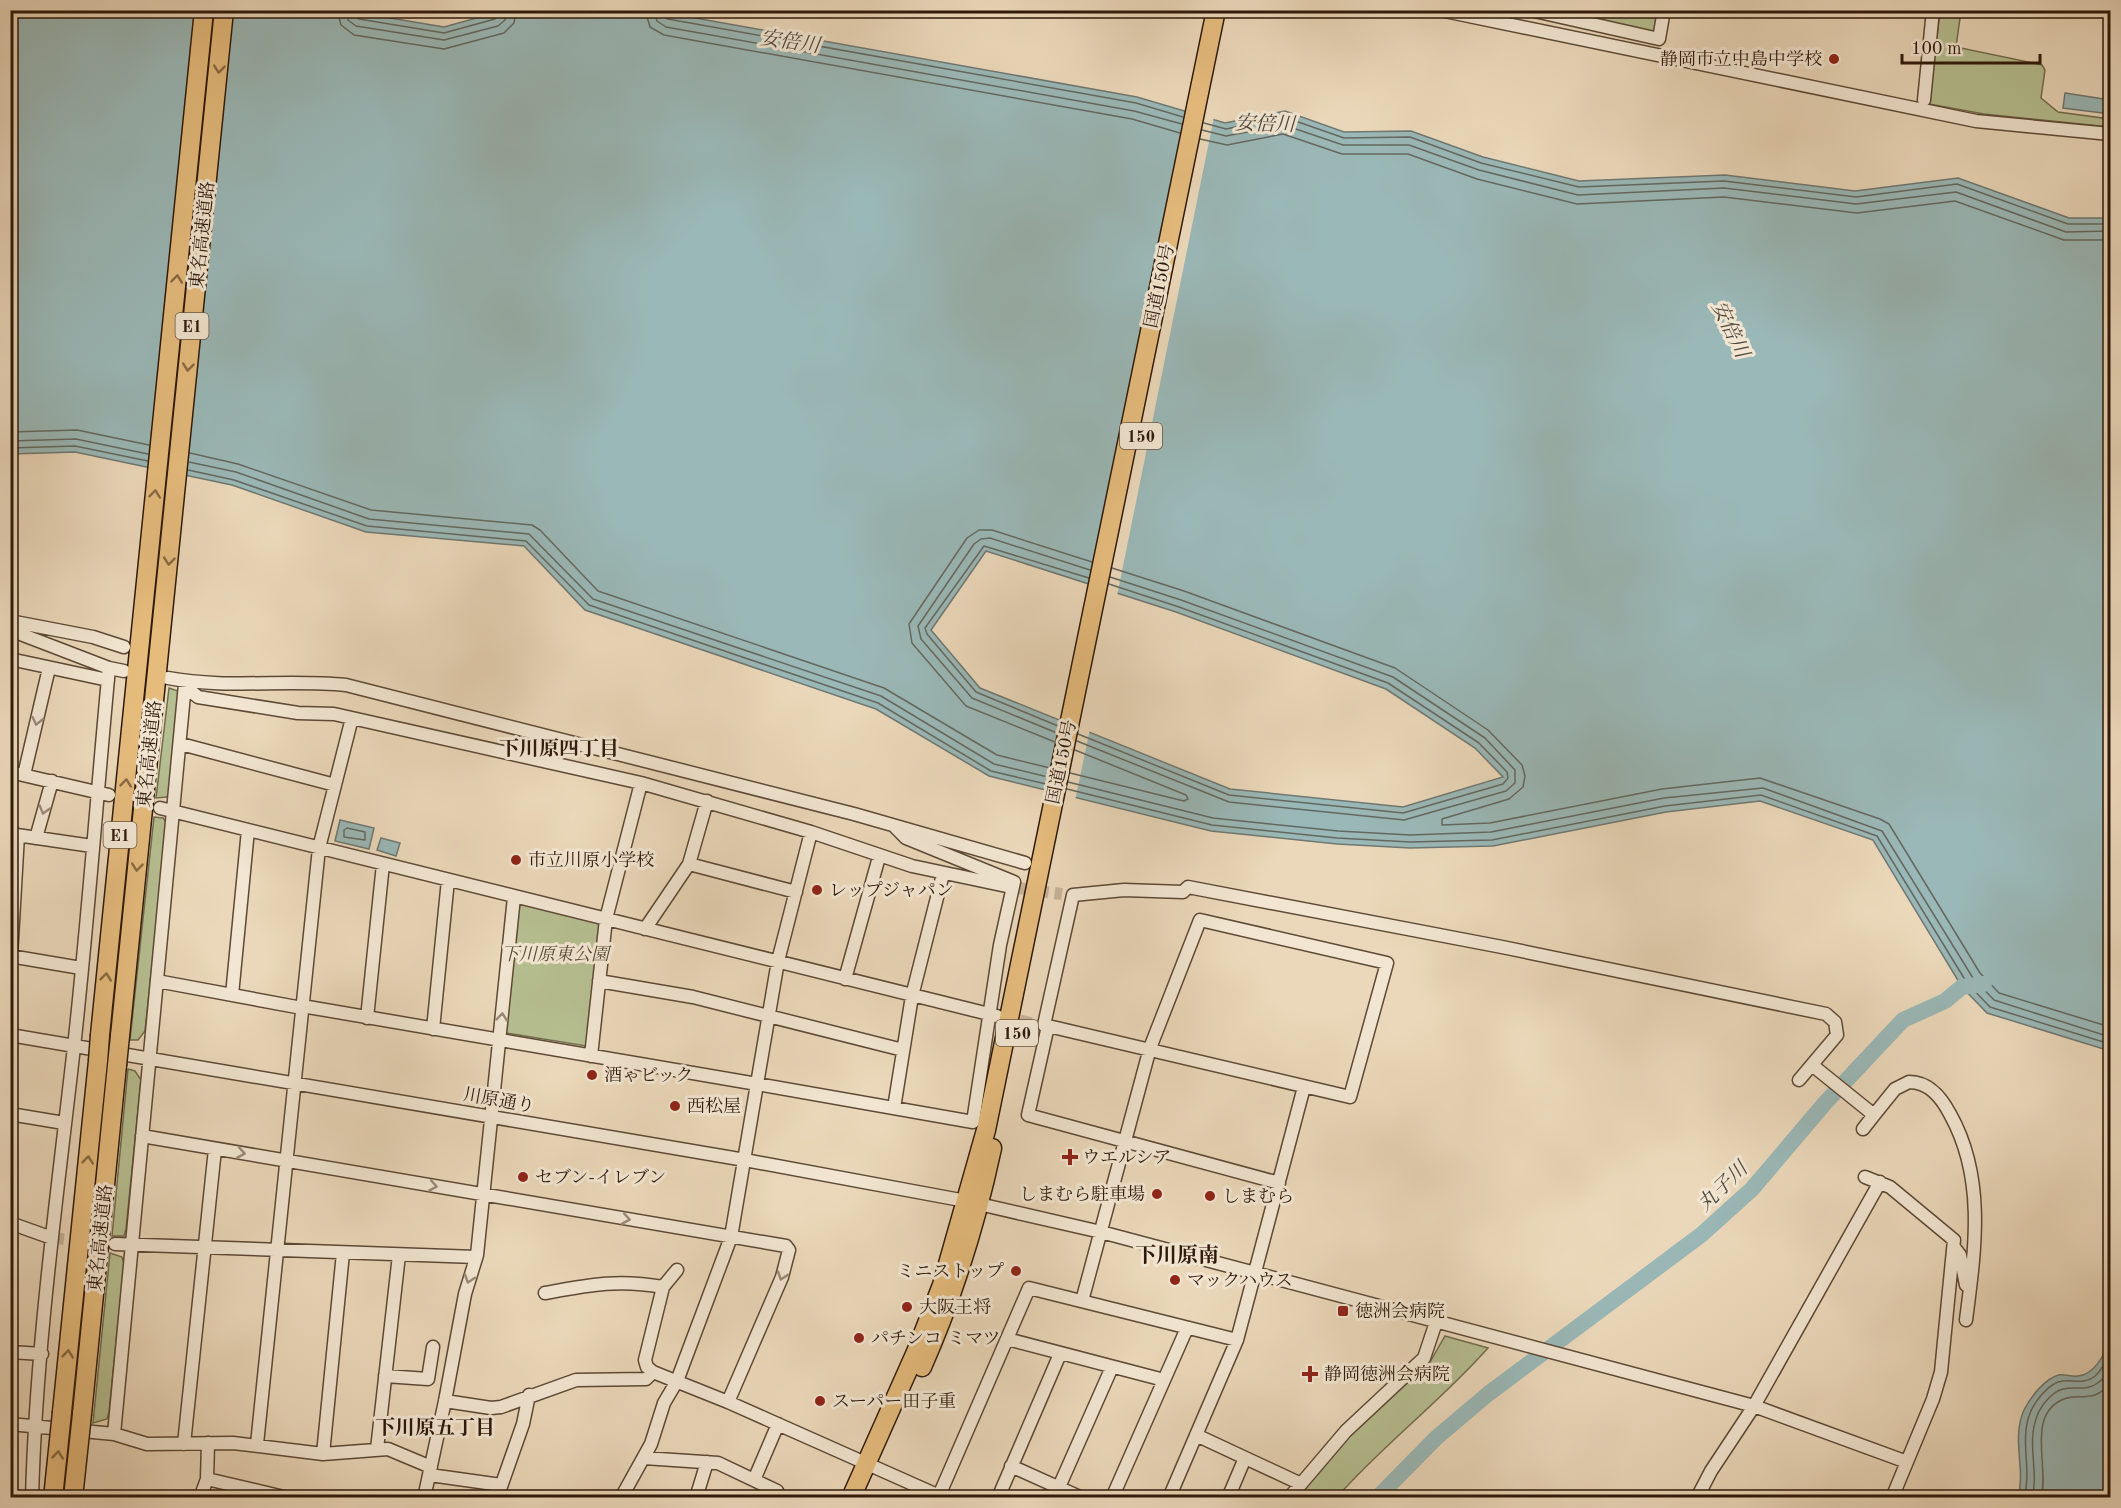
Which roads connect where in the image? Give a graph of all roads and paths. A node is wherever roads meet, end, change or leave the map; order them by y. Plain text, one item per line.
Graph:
1 (204, 10) edge
2 (224, 10) edge
3 (1216, 10) edge
4 (1228, 10) edge
5 (1440, 10) edge
6 (1664, 10) edge
7 (1933, 10) edge
8 (1536, 11) edge
9 (1924, 100) dead end
10 (2110, 134) edge
11 (10, 621) edge
12 (10, 630) edge
13 (124, 647) dead end
14 (10, 659) edge
15 (49, 668) junction
16 (124, 671) dead end
17 (108, 674) junction
18 (168, 678) dead end
19 (186, 685) junction
20 (352, 718) junction
21 (181, 744) junction
22 (10, 772) edge
23 (24, 775) junction
24 (52, 781) junction
25 (641, 783) junction
26 (335, 784) junction
27 (103, 793) junction
28 (707, 801) junction
29 (160, 808) dead end
30 (174, 811) junction
31 (894, 826) junction
32 (248, 830) junction
33 (811, 832) junction
34 (14, 835) edge
35 (36, 838) junction
36 (92, 846) junction
37 (319, 848) junction
38 (879, 857) junction
39 (1040, 861) junction
40 (383, 864) junction
41 (689, 864) junction
42 (943, 874) junction
43 (448, 880) junction
44 (1017, 888) junction
45 (796, 891) junction
46 (514, 897) junction
47 (606, 919) junction
48 (645, 929) junction
49 (11, 956) edge
50 (778, 961) junction
51 (81, 968) junction
52 (845, 979) junction
53 (156, 981) junction
54 (599, 981) junction
55 (232, 995) junction
56 (912, 996) junction
57 (302, 1007) junction
58 (994, 1015) junction
59 (769, 1016) junction
60 (367, 1017) junction
61 (1043, 1025) junction
62 (433, 1029) junction
63 (10, 1035) edge
64 (499, 1040) junction
65 (74, 1046) junction
66 (1150, 1048) junction
67 (903, 1050) junction
68 (591, 1056) junction
69 (149, 1059) junction
70 (1816, 1068) junction
71 (1798, 1080) dead end
72 (294, 1084) junction
73 (757, 1084) junction
74 (1304, 1087) junction
75 (894, 1108) junction
76 (1870, 1112) junction
77 (10, 1114) edge
78 (491, 1118) junction
79 (64, 1123) junction
80 (1863, 1129) dead end
81 (142, 1136) junction
82 (1125, 1141) junction
83 (215, 1149) junction
84 (745, 1160) junction
85 (286, 1161) junction
86 (1864, 1177) dead end
87 (1880, 1182) junction
88 (1280, 1183) junction
89 (483, 1195) junction
90 (973, 1203) junction
91 (10, 1223) edge
92 (1101, 1232) junction
93 (731, 1237) junction
94 (52, 1238) junction
95 (115, 1244) tunnel mouth
96 (132, 1245) junction
97 (1954, 1247) junction
98 (205, 1249) junction
99 (277, 1250) junction
100 (344, 1253) junction
101 (399, 1255) junction
102 (476, 1257) junction
103 (677, 1270) dead end
104 (1256, 1275) junction
105 (663, 1287) junction
106 (544, 1293) dead end
107 (1082, 1301) junction
108 (1436, 1322) junction
109 (1187, 1328) junction
110 (1006, 1339) junction
111 (1237, 1340) junction
112 (433, 1347) dead end
113 (10, 1352) edge
114 (42, 1354) junction
115 (1060, 1354) junction
116 (1112, 1367) junction
117 (653, 1372) junction
118 (386, 1376) junction
119 (1164, 1380) junction
120 (677, 1381) junction
121 (529, 1395) junction
122 (445, 1401) junction
123 (728, 1402) junction
124 (1754, 1406) junction
125 (10, 1424) edge
126 (778, 1424) junction
127 (36, 1428) junction
128 (114, 1434) junction
129 (1196, 1435) junction
130 (208, 1443) junction
131 (184, 1444) junction
132 (257, 1444) junction
133 (377, 1449) junction
134 (323, 1454) junction
135 (644, 1458) junction
136 (1245, 1458) junction
137 (707, 1462) junction
138 (1907, 1462) junction
139 (872, 1465) junction
140 (1011, 1466) junction
141 (430, 1471) junction
142 (207, 1479) junction
143 (754, 1480) junction
144 (1299, 1483) junction
145 (1059, 1487) junction
146 (499, 1491) edge
147 (235, 1492) edge
148 (32, 1497) edge
149 (53, 1497) edge
150 (73, 1497) edge
151 (200, 1497) edge
152 (288, 1497) edge
153 (424, 1497) edge
154 (621, 1497) edge
155 (696, 1497) edge
156 (774, 1497) edge
157 (851, 1497) edge
158 (864, 1497) edge
159 (940, 1497) edge
160 (998, 1497) edge
161 (1082, 1497) edge
162 (1112, 1497) edge
163 (1170, 1497) edge
164 (1228, 1497) edge
165 (1289, 1497) edge
166 (1697, 1497) edge
167 (1892, 1497) edge

149 -> 1 highway, 東名高速道路 / E1, bridge
2 -> 150 highway, 東名高速道路 / E1, bridge
3 - 39 highway, 国道150号 / 150
4 - 39 highway, 国道150号 / 150
5 - 10 street
6 - 8 street
7 - 9 street
11 - 13 street
12 - 17 street
14 - 15 street
15 - 17 street
15 -> 23 street
16 - 17 street
17 - 27 street
18 - 19 street
19 - 20 street
19 - 21 street
19 - 31 street
20 - 25 street
20 - 26 street
21 - 26 street
21 - 30 street
22 - 23 street
23 - 24 street
24 - 27 street
24 -> 35 street
25 - 28 street
25 - 47 street
26 - 37 street
27 - 36 street
28 - 33 street
28 - 41 street
29 - 30 street
30 - 32 street
30 - 53 street
31 - 39 street
31 - 44 street
32 - 37 street
32 - 55 street
33 - 38 street
33 - 45 street
34 - 35 street
34 - 49 street
35 - 36 street
36 - 51 street
37 - 40 street
37 - 57 street
38 - 42 street
38 - 52 street
39 - 90 highway, 国道150号 / 150
40 - 43 street
40 - 60 street
41 - 45 street
41 - 48 street
42 - 44 street
42 - 56 street
43 - 46 street
43 - 62 street
44 - 58 street
45 - 50 street
46 - 47 street
64 -> 46 street
47 - 48 street
47 - 54 street
48 - 50 street
49 - 51 street
50 - 52 street
50 - 59 street
51 - 65 street
52 - 56 street
53 - 55 street
53 - 69 street
54 - 59 street
54 - 68 street
55 - 57 street
56 - 58 street
56 - 67 street
57 - 60 street
57 - 72 street
58 - 75 street
59 - 67 street
59 - 73 street
60 - 62 street
61 - 66 street
61 - 70 street
61 - 82 street
62 - 64 street
63 - 65 street, 川原通り
64 - 68 street
64 - 78 street
65 - 69 street, 川原通り
65 - 79 street
66 - 74 street
66 - 74 street
66 - 82 street
67 - 75 street
68 - 73 street
69 - 72 street, 川原通り
69 - 81 street
70 - 71 street
70 - 76 street
72 - 78 street, 川原通り
72 - 85 street
73 - 75 street
73 - 84 street
74 - 88 street
76 - 80 street
76 - 97 street
77 - 79 street
78 - 84 street, 川原通り
78 - 89 street
79 - 94 street
81 - 83 street
81 - 96 street
82 - 88 street
82 - 92 street
83 -> 85 street
83 - 98 street
84 - 90 street, 川原通り
84 - 93 street
85 -> 89 street
85 - 99 street
86 - 87 street
87 - 97 street
87 - 124 street
88 - 104 street
89 -> 93 street
89 - 102 street
90 - 92 street, 川原通り
90 - 139 highway, 国道150号 / 150
91 - 94 street
92 - 104 street, 川原通り
92 - 107 street
93 - 120 street
93 -> 123 street
94 - 114 street
95 - 96 street
96 - 98 street
96 - 128 street
97 - 138 street
98 - 99 street
98 - 131 street
99 - 100 street
99 - 132 street
100 - 101 street
100 - 134 street
101 - 102 street
101 - 118 street
102 -> 122 street
103 - 105 street
104 - 108 street, 川原通り
104 - 111 street
105 - 106 street
105 - 117 street
107 - 109 street
107 - 110 street
108 - 124 street, 川原通り
108 - 144 street
109 - 111 street
109 - 119 street
110 - 115 street
110 - 159 street
111 - 129 street
112 - 118 street
113 - 114 street
114 - 127 street
115 - 116 street
115 - 140 street
116 - 119 street
116 - 145 street
117 - 120 street
117 - 121 street
118 - 133 street
119 - 162 street
120 - 123 street
120 - 135 street
121 - 122 street
121 - 146 street
122 - 141 street
123 - 126 street
124 - 138 street, 川原通り
124 - 166 street
125 - 127 street
126 - 139 street
126 - 143 street
127 - 128 street
127 - 148 street
128 - 131 street
129 - 136 street
129 - 163 street
130 - 131 street
130 - 132 street
130 - 142 street
132 - 134 street
133 - 134 street
133 - 141 street
135 - 137 street
135 - 154 street
136 - 144 street
136 - 164 street
137 - 143 street
137 - 155 street
138 - 167 street
139 - 157 highway, 国道150号 / 150
139 - 158 highway, 国道150号 / 150
139 - 159 street
140 - 145 street
140 - 160 street
141 - 146 street
141 - 153 street
142 - 147 street
142 - 151 street
143 - 156 street
144 - 165 street
145 - 161 street
147 - 152 street

